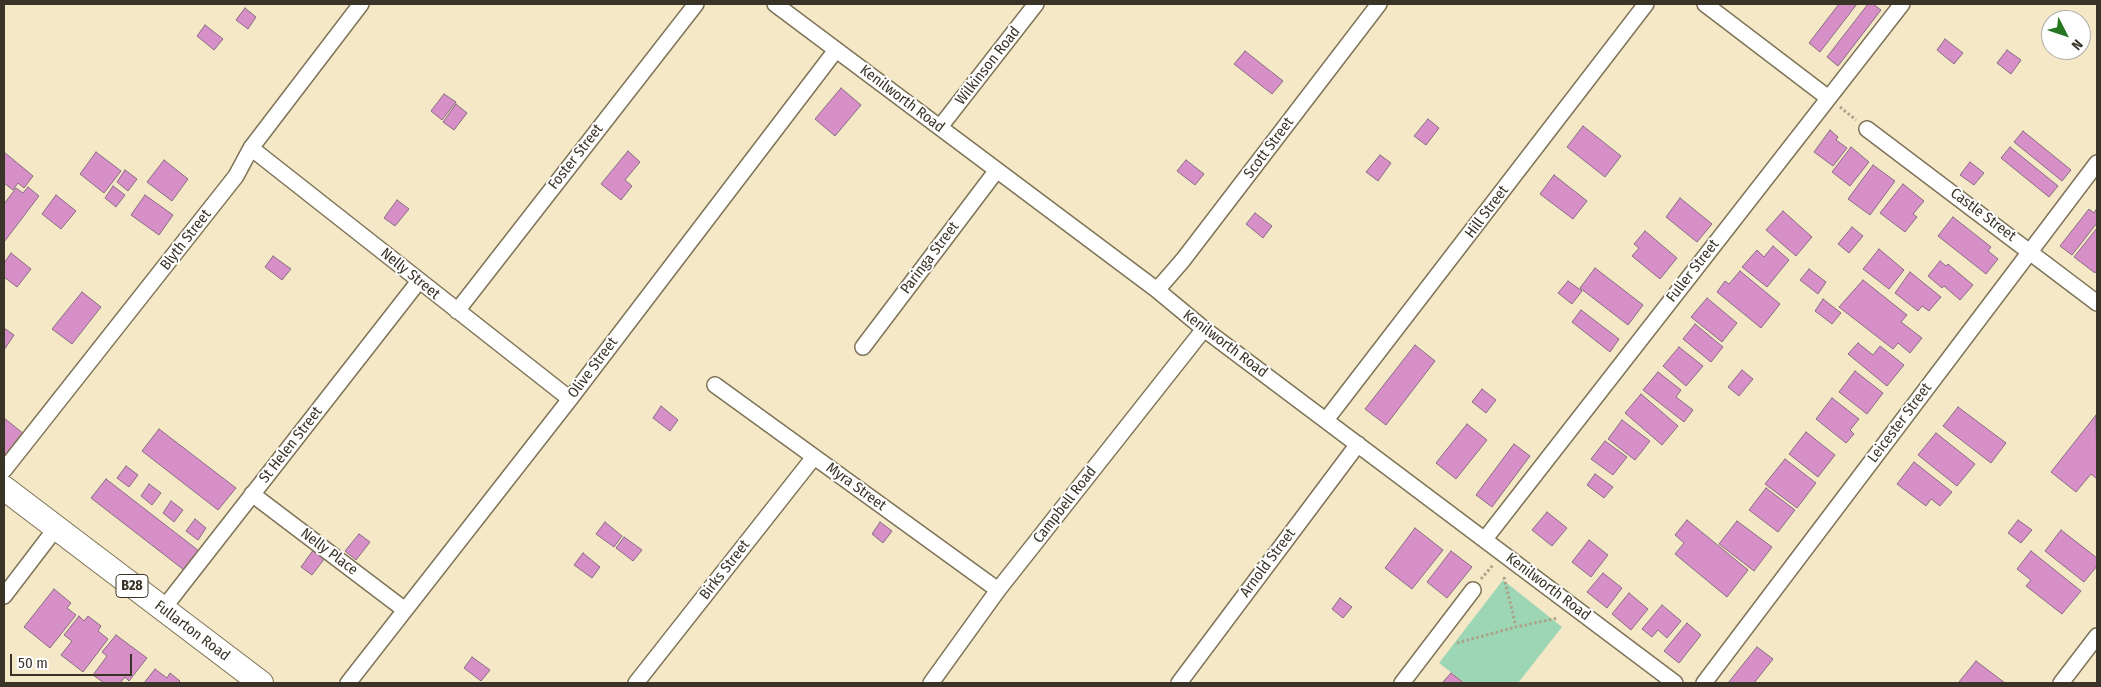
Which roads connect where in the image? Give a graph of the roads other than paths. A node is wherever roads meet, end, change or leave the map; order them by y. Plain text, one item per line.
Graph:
1 (361, 4) edge
2 (696, 4) edge
3 (775, 4) edge
4 (1036, 4) edge
5 (1379, 4) edge
6 (1646, 4) edge
7 (1705, 4) edge
8 (1902, 4) edge
9 (836, 50) junction
10 (1828, 97) junction
11 (940, 127) junction
12 (1867, 128) road end
13 (252, 148) junction
14 (2097, 163) edge
15 (997, 170) junction
16 (2031, 251) junction
17 (419, 281) junction
18 (1157, 290) junction
19 (2097, 303) edge
20 (457, 311) junction
21 (1204, 329) junction
22 (864, 347) dead end
23 (715, 385) dead end
24 (570, 399) junction
25 (1326, 420) junction
26 (1358, 444) junction
27 (814, 457) junction
28 (4, 470) edge
29 (4, 488) edge
30 (252, 494) junction
31 (56, 528) junction
32 (1485, 540) junction
33 (998, 590) junction
34 (1473, 590) road end
35 (4, 596) edge
36 (163, 609) junction
37 (405, 610) junction
38 (2097, 636) edge
39 (939, 680) edge
40 (261, 683) edge
41 (348, 683) edge
42 (636, 683) edge
43 (1179, 683) edge
44 (1402, 683) edge
45 (1675, 683) edge
46 (1704, 683) edge
47 (2061, 683) edge

1 - 13 street, Blyth Street
2 - 20 street, Foster Street
3 - 9 street, Kenilworth Road
4 - 11 street, Wilkinson Road
5 - 18 street, Scott Street
6 - 25 street, Hill Street
7 - 10 street
8 - 10 street, Fuller Street
9 - 11 street, Kenilworth Road
9 - 24 street, Olive Street
10 - 32 street, Fuller Street
11 - 15 street, Kenilworth Road
12 - 16 street, Castle Street
13 - 17 street, Nelly Street
13 - 28 street, Blyth Street
14 - 16 street, Leicester Street
15 - 18 street, Kenilworth Road
15 - 22 street, Paringa Street
16 - 19 street, Castle Street
16 - 46 street, Leicester Street
17 - 20 street, Nelly Street
17 - 30 street, St Helen Street
18 - 21 street, Kenilworth Road
20 - 24 street, Nelly Street
21 - 25 street, Kenilworth Road
21 - 33 street, Campbell Road
23 - 27 street, Myra Street
24 - 37 street, Olive Street
25 - 26 street, Kenilworth Road
26 - 32 street, Kenilworth Road
26 - 43 street, Arnold Street
27 - 33 street, Myra Street
27 - 42 street, Birks Street
29 - 31 main road, Fullarton Road / B28
30 - 36 street, St Helen Street
30 - 37 street, Nelly Place
31 - 35 street
31 - 36 main road, Fullarton Road / B28
32 - 45 street, Kenilworth Road
33 - 39 street, Campbell Road
34 - 44 street
36 - 40 main road, Fullarton Road / B28
37 - 41 street, Olive Street
38 - 47 street

